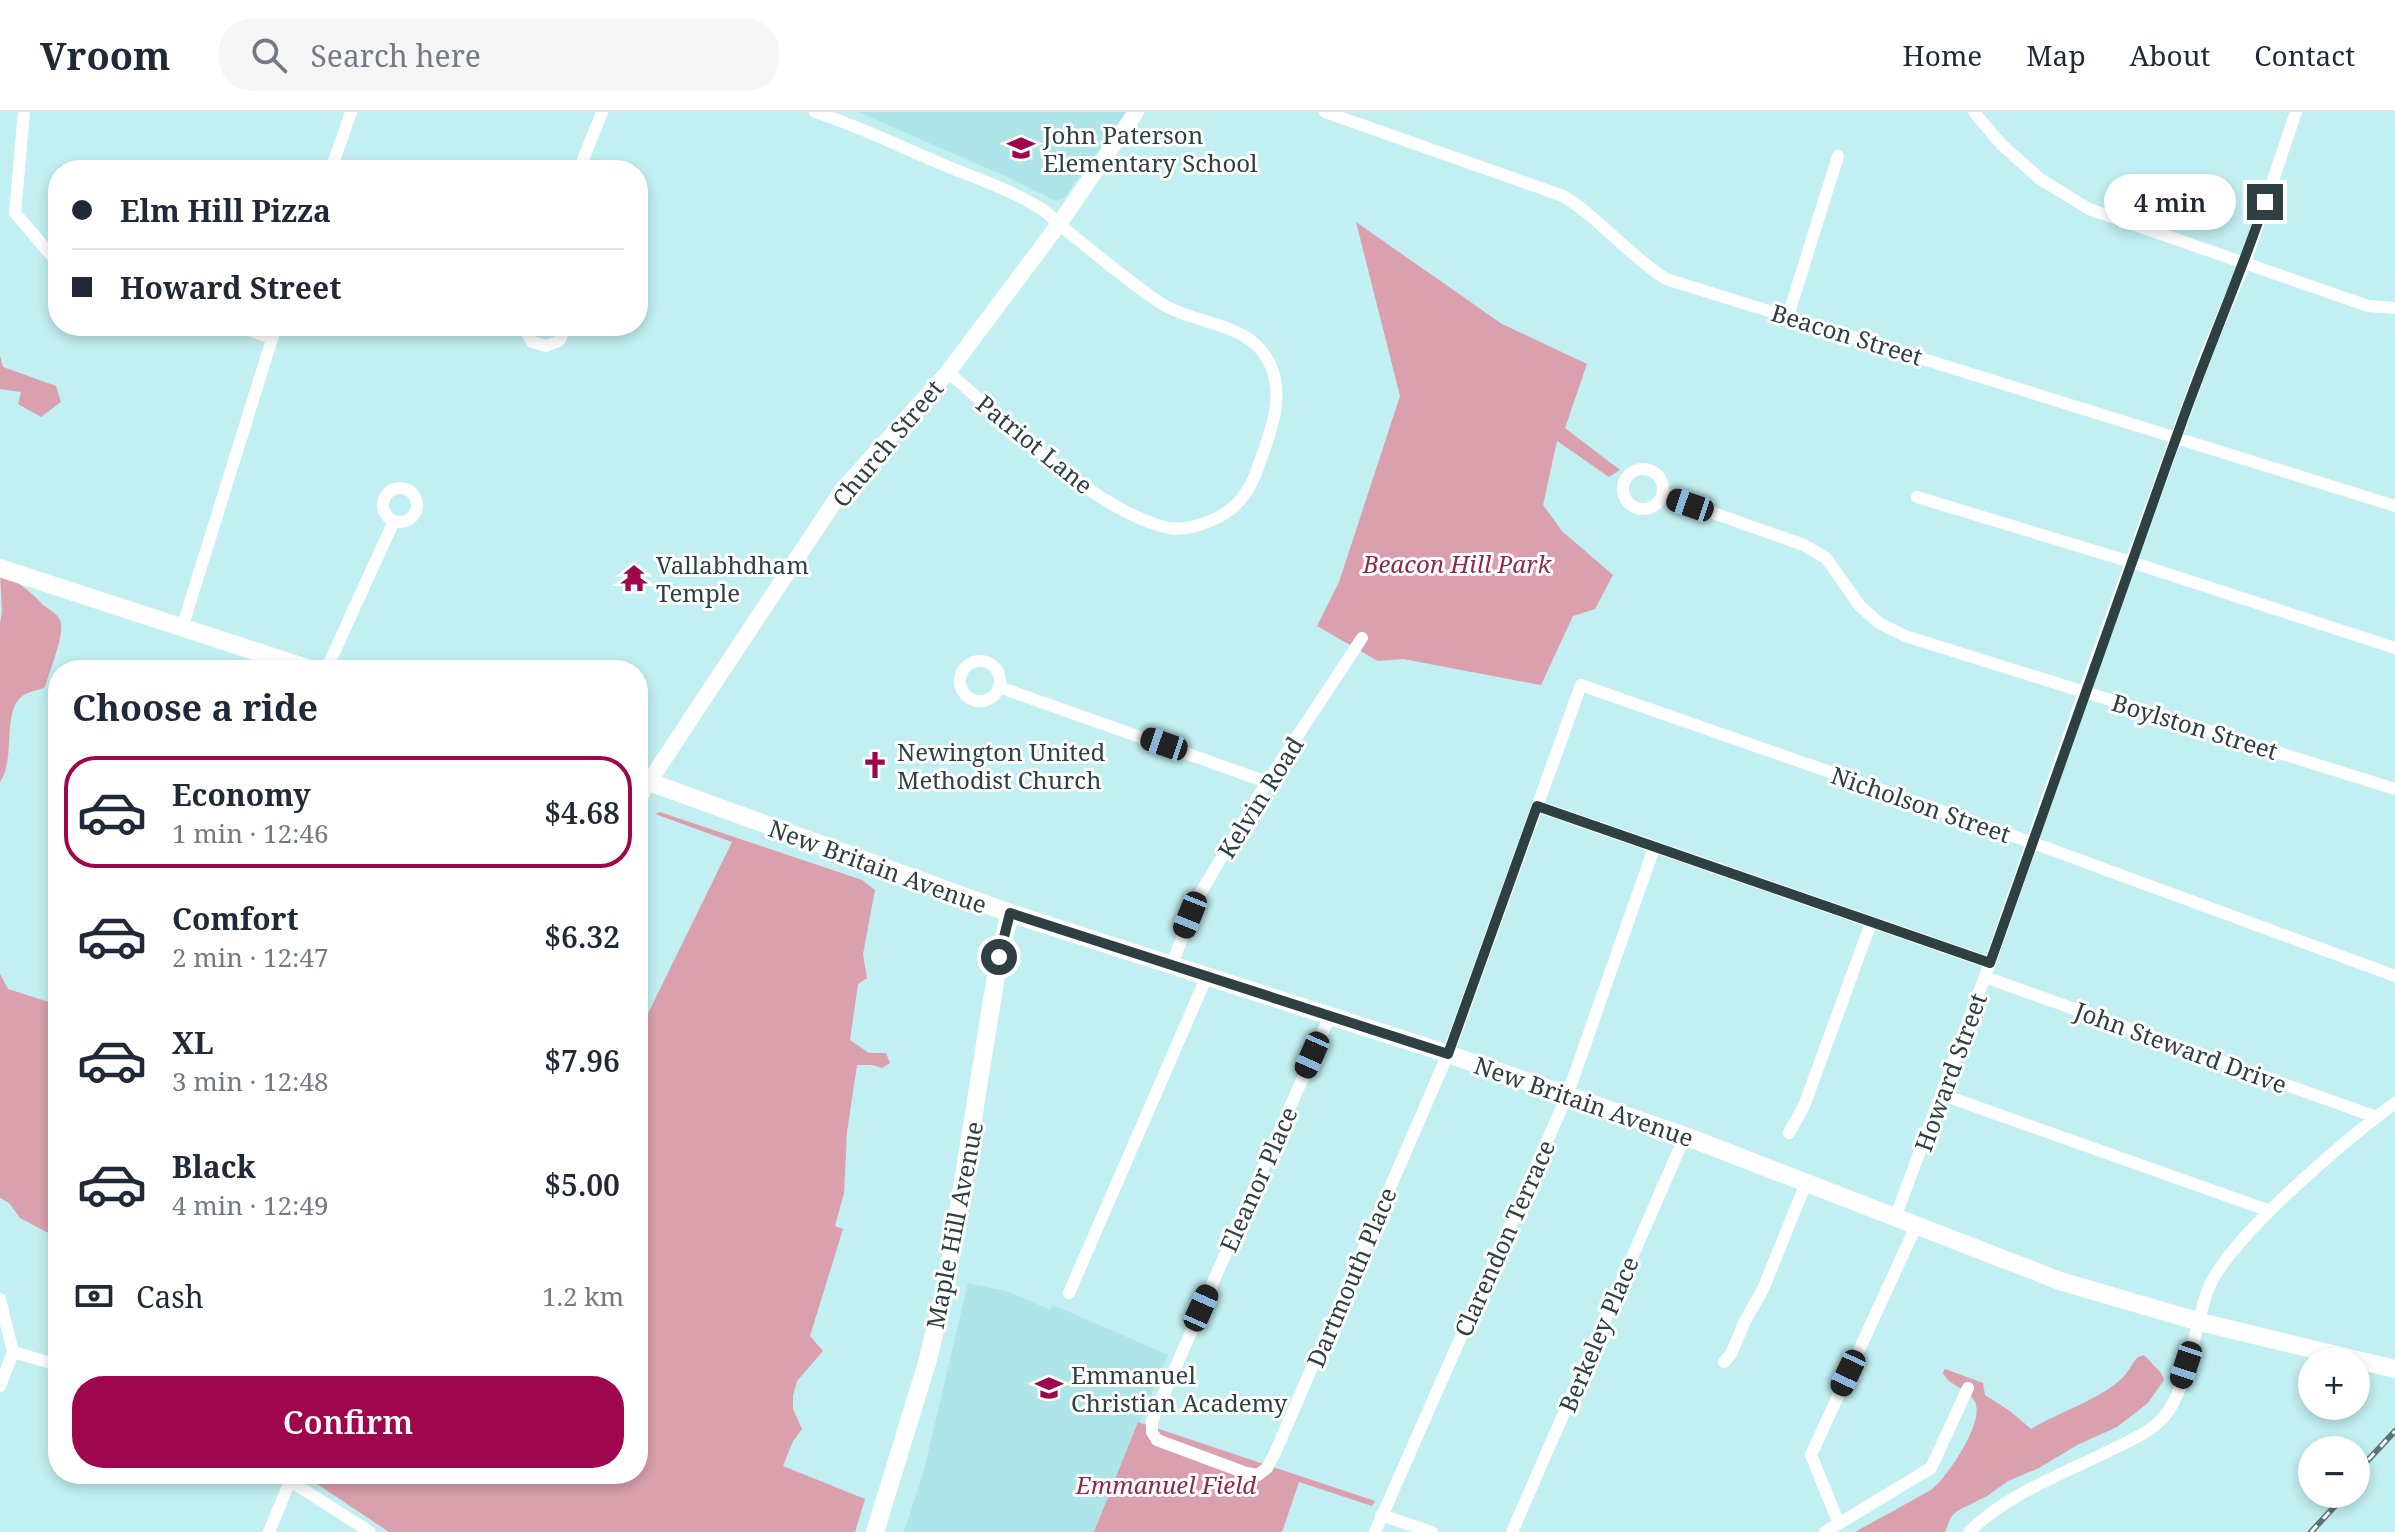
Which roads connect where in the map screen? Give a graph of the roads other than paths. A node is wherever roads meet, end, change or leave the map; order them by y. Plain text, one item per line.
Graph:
1 (24, 112) edge
2 (351, 112) edge
3 (602, 112) edge
4 (815, 112) edge
5 (1136, 112) edge
6 (1325, 112) edge
7 (1974, 112) edge
8 (2296, 112) edge
9 (1838, 156) dead end
10 (334, 160) edge
11 (583, 160) edge
12 (1059, 224) junction
13 (48, 251) edge
14 (2245, 263) junction
15 (2395, 308) edge
16 (1788, 316) junction
17 (273, 336) edge
18 (527, 336) edge
19 (561, 336) edge
20 (948, 372) junction
21 (2176, 437) junction
22 (1662, 495) dead end
23 (1917, 497) dead end
24 (2395, 506) edge
25 (394, 521) dead end
26 (2131, 562) junction
27 (0, 568) edge
28 (182, 628) junction
29 (1362, 638) dead end
30 (2395, 648) edge
31 (282, 660) edge
32 (331, 660) edge
33 (999, 687) dead end
34 (2084, 692) junction
35 (648, 774) edge
36 (648, 781) edge
37 (1267, 782) junction
38 (2395, 789) edge
39 (1537, 806) junction
40 (2033, 843) junction
41 (1654, 848) junction
42 (1010, 913) junction
43 (1871, 923) junction
44 (1990, 963) junction
45 (1172, 964) junction
46 (1207, 976) junction
47 (2395, 976) edge
48 (1985, 977) junction
49 (1330, 1016) junction
50 (1448, 1054) junction
51 (1943, 1095) junction
52 (1567, 1096) junction
53 (2395, 1103) edge
54 (2376, 1117) junction
55 (1789, 1133) dead end
56 (1685, 1136) junction
57 (1806, 1183) junction
58 (2270, 1211) junction
59 (1895, 1218) junction
60 (1916, 1226) junction
61 (1069, 1293) dead end
62 (0, 1299) edge
63 (2200, 1322) junction
64 (13, 1352) junction
65 (48, 1362) edge
66 (1724, 1362) dead end
67 (2395, 1369) edge
68 (0, 1386) edge
69 (1968, 1388) dead end
70 (1236, 1470) joint
71 (283, 1484) edge
72 (296, 1484) edge
73 (1381, 1515) junction
74 (1839, 1524) junction
75 (269, 1532) edge
76 (370, 1532) edge
77 (875, 1532) edge
78 (1375, 1532) edge
79 (1432, 1532) edge
80 (1512, 1532) edge
81 (1825, 1532) edge
82 (1969, 1532) edge

1 - 13 street
2 - 10 street
3 - 11 street
4 - 12 street, Patriot Lane
5 - 12 street, Church Street
6 - 16 street, Beacon Street
7 - 14 street
8 - 14 street, Howard Street
9 - 16 street
12 - 20 street, Church Street
12 - 20 street, Patriot Lane
14 - 15 street
14 - 21 street, Howard Street
16 - 21 street, Beacon Street
17 - 28 street
18 - 19 street
20 - 35 street, Church Street
21 - 24 street, Beacon Street
21 - 26 street, Howard Street
22 - 34 street, Boylston Street
23 - 26 street
25 - 32 street
26 - 30 street
26 - 34 street, Howard Street
27 - 28 main road
28 - 31 main road
29 - 37 street, Kelvin Road
33 - 37 street
34 - 38 street, Boylston Street
34 - 40 street, Howard Street
36 - 42 main road, New Britain Avenue
37 - 45 street, Kelvin Road
39 - 40 street, Nicholson Street
39 - 41 street
39 - 50 street
40 - 44 street, Howard Street
40 - 47 street, Nicholson Street
41 - 43 street
41 - 52 street, Clarendon Terrace
42 - 45 main road, New Britain Avenue
42 - 77 main road, Maple Hill Avenue
43 - 44 street
43 - 55 street
44 - 48 street, Howard Street
45 - 46 main road, New Britain Avenue
46 - 49 main road, New Britain Avenue
46 - 61 street
48 - 51 street, Howard Street
48 - 54 street, John Steward Drive
49 - 50 main road, New Britain Avenue
49 - 70 street, Eleanor Place
50 - 52 main road, New Britain Avenue
50 - 70 street, Dartmouth Place
51 - 58 street
51 - 59 street, Howard Street
52 - 56 main road, New Britain Avenue
52 - 73 street, Clarendon Terrace
53 - 54 street
54 - 58 street
56 - 57 main road, New Britain Avenue
56 - 80 street, Berkeley Place
57 - 59 main road, New Britain Avenue
57 - 66 street
58 - 63 street
59 - 60 main road, New Britain Avenue
60 - 63 main road, New Britain Avenue
60 - 74 street
62 - 64 street
63 - 67 main road, New Britain Avenue
63 - 82 street
64 - 65 street
64 - 68 street
69 - 74 street
71 - 75 street
72 - 76 street
73 - 78 street, Clarendon Terrace
73 - 79 street
74 - 81 street

